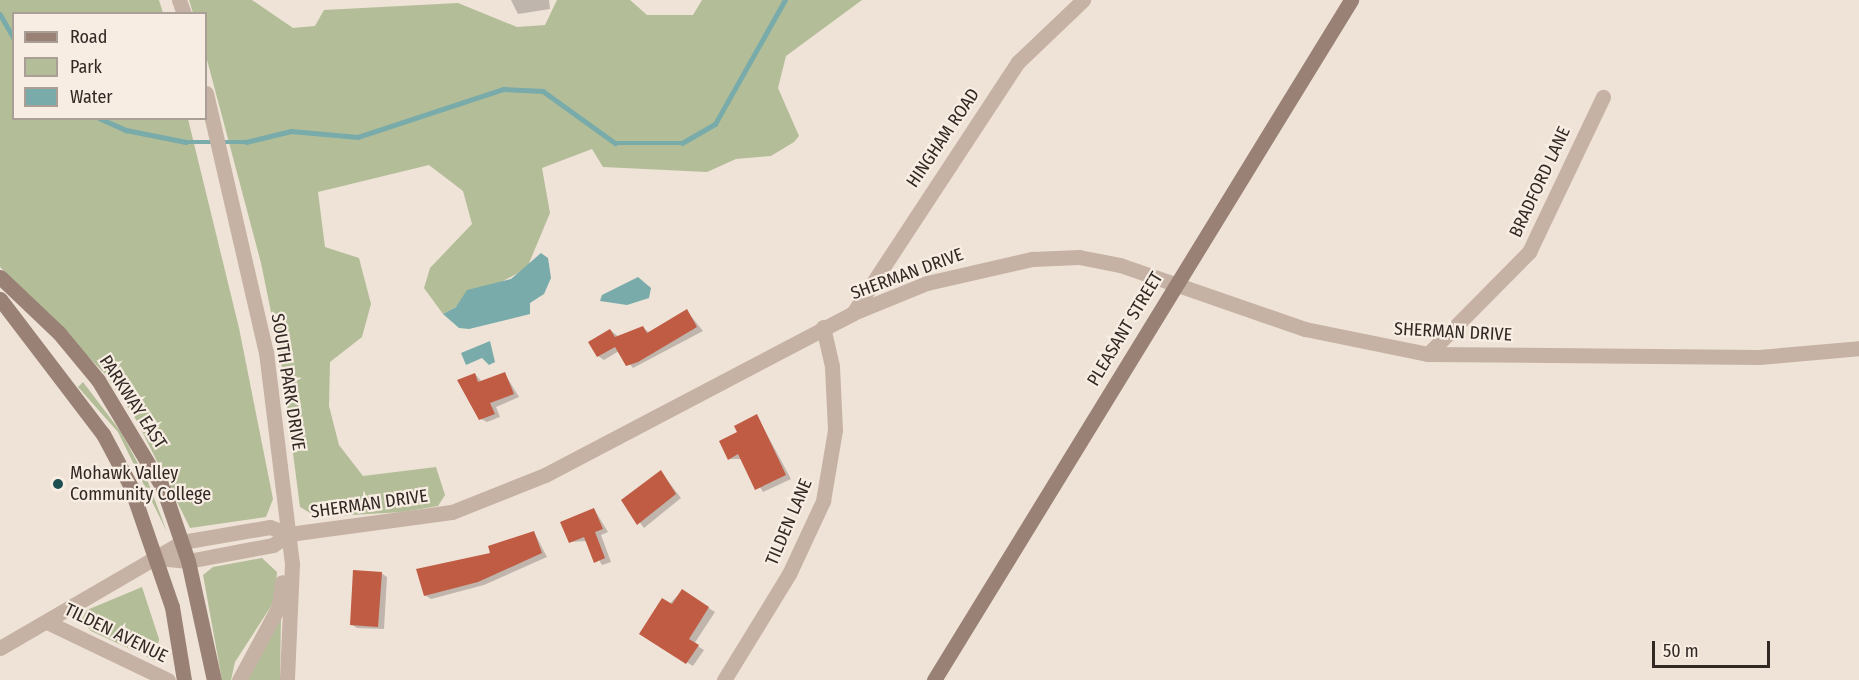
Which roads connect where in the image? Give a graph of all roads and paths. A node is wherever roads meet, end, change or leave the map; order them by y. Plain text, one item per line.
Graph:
1 (1083, 0) edge
2 (1349, 0) edge
3 (207, 97) edge
4 (1603, 97) dead end
5 (0, 277) edge
6 (1176, 282) junction
7 (0, 299) edge
8 (854, 313) junction
9 (823, 327) junction
10 (1859, 348) edge
11 (1428, 354) junction
12 (289, 534) junction
13 (182, 542) junction
14 (288, 553) junction
15 (159, 558) junction
16 (188, 561) junction
17 (47, 622) junction
18 (0, 648) edge
19 (168, 680) edge
20 (184, 680) edge
21 (214, 680) edge
22 (239, 680) edge
23 (287, 680) edge
24 (724, 680) edge
25 (933, 680) edge

1 - 8 street, HINGHAM ROAD
2 - 6 street, PLEASANT STREET
3 - 12 street, SOUTH PARK DRIVE
4 - 11 street, BRADFORD LANE
5 - 13 street, PARKWAY EAST
6 - 8 street, SHERMAN DRIVE
6 - 11 street, SHERMAN DRIVE
6 - 25 street, PLEASANT STREET
7 - 15 street
8 - 9 street, SHERMAN DRIVE
9 - 12 street, SHERMAN DRIVE
9 - 24 street, TILDEN LANE
10 - 11 street, SHERMAN DRIVE
12 - 13 street, SHERMAN DRIVE
12 - 14 street, SOUTH PARK DRIVE
12 - 16 street, SHERMAN DRIVE
13 - 15 street, SHERMAN DRIVE
13 - 16 street, PARKWAY EAST
14 - 22 street
14 - 23 street, SOUTH PARK DRIVE
15 - 16 street, SHERMAN DRIVE
15 - 17 street, SHERMAN DRIVE
15 - 20 street
16 - 21 street, PARKWAY EAST
17 - 18 street, SHERMAN DRIVE
17 - 19 street, TILDEN AVENUE

